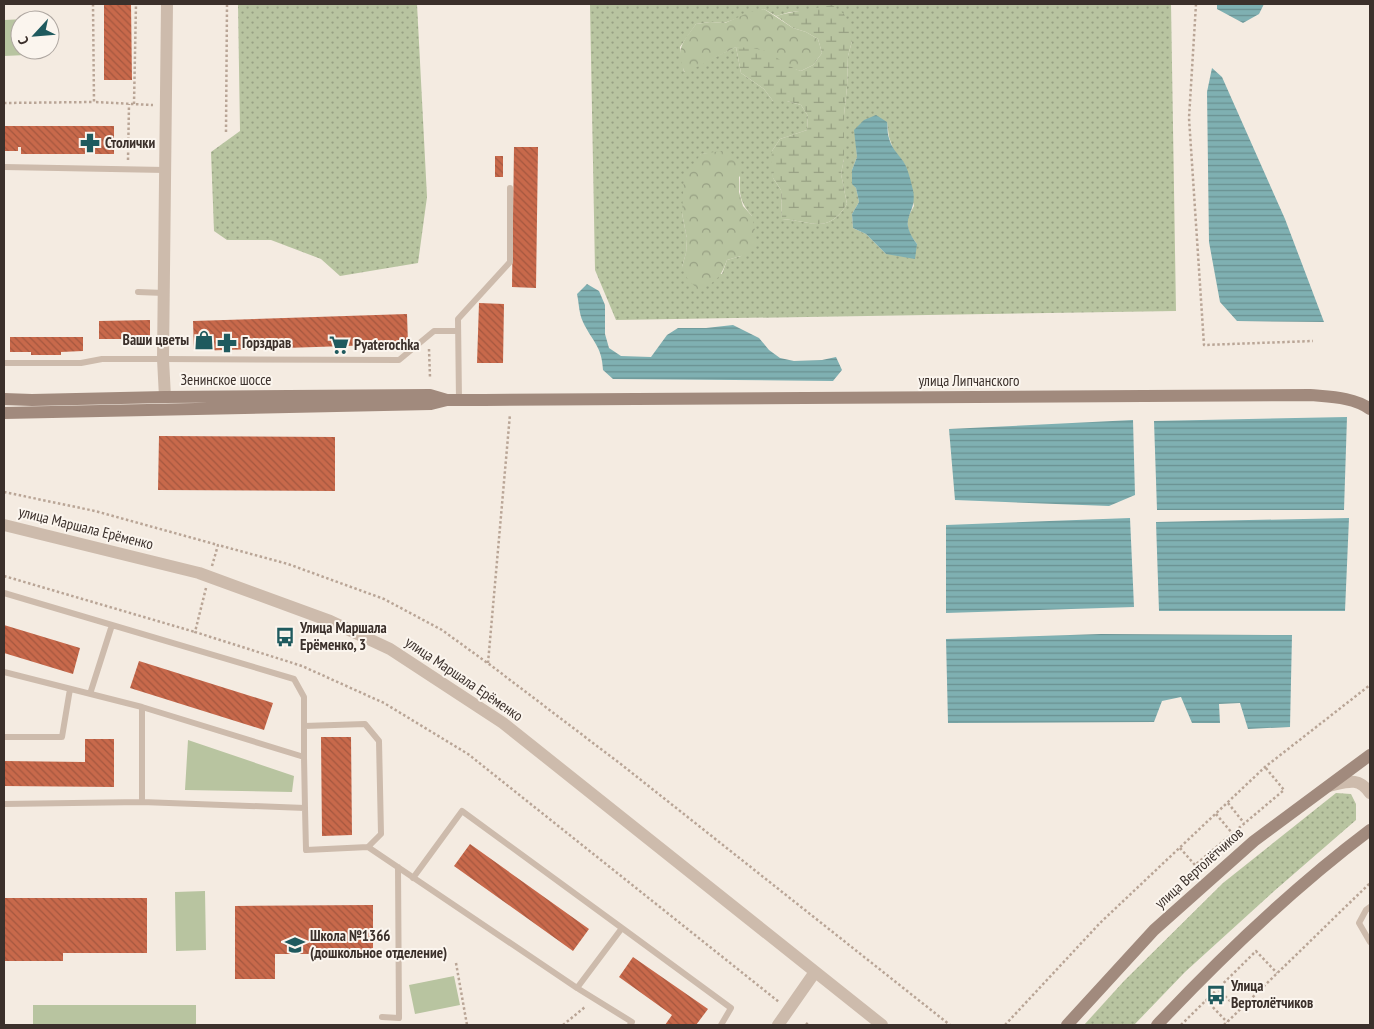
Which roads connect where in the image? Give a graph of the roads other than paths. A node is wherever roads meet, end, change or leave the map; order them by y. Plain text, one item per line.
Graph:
1 (167, 4) edge
2 (4, 167) edge
3 (165, 170) junction
4 (510, 188) dead end
5 (138, 292) dead end
6 (164, 293) junction
7 (458, 331) junction
8 (163, 358) junction
9 (4, 363) edge
10 (164, 397) junction
11 (4, 399) edge
12 (453, 400) junction
13 (564, 400) joint
14 (1370, 409) edge
15 (4, 413) edge
16 (4, 525) edge
17 (4, 593) edge
18 (112, 625) junction
19 (4, 672) edge
20 (70, 689) junction
21 (90, 694) junction
22 (142, 707) junction
23 (304, 726) junction
24 (4, 737) edge
25 (1370, 755) edge
26 (304, 757) junction
27 (1329, 786) junction
28 (1370, 793) edge
29 (142, 802) junction
30 (4, 804) edge
31 (305, 808) junction
32 (1369, 829) edge
33 (368, 847) junction
34 (398, 867) junction
35 (413, 878) junction
36 (1370, 908) edge
37 (622, 928) junction
38 (1370, 942) edge
39 (815, 972) junction
40 (577, 988) junction
41 (382, 1017) dead end
42 (630, 1025) edge
43 (721, 1025) edge
44 (778, 1025) edge
45 (882, 1025) edge
46 (1067, 1025) edge
47 (1157, 1025) edge

1 - 3 street
2 - 3 lane
3 - 6 street
4 - 7 lane
5 - 6 lane
6 - 8 street
7 - 8 lane
7 - 12 lane
8 - 9 lane
8 - 10 street
10 - 11 main road, Зенинское шоссе
10 - 12 main road, Зенинское шоссе
12 - 13 main road, Зенинское шоссе
12 - 15 main road, Зенинское шоссе
13 - 14 main road, улица Липчанского
16 - 39 street, улица Маршала Ерёменко
17 - 18 lane
18 - 21 lane
18 - 23 lane
19 - 20 lane
20 - 21 lane
20 - 24 lane
21 - 22 lane
22 - 26 lane
22 - 29 lane
23 - 26 lane
23 - 33 lane
25 - 27 main road, улица Вертолётчиков
26 - 31 lane
27 - 28 street
27 - 46 main road, улица Вертолётчиков
29 - 30 lane
29 - 31 lane
31 - 33 lane
32 - 47 main road
33 - 34 lane
34 - 35 lane
34 - 41 lane
35 - 37 lane
35 - 40 lane
36 - 38 lane
37 - 40 lane
37 - 43 lane
39 - 44 street
39 - 45 street, улица Маршала Ерёменко
40 - 42 lane

